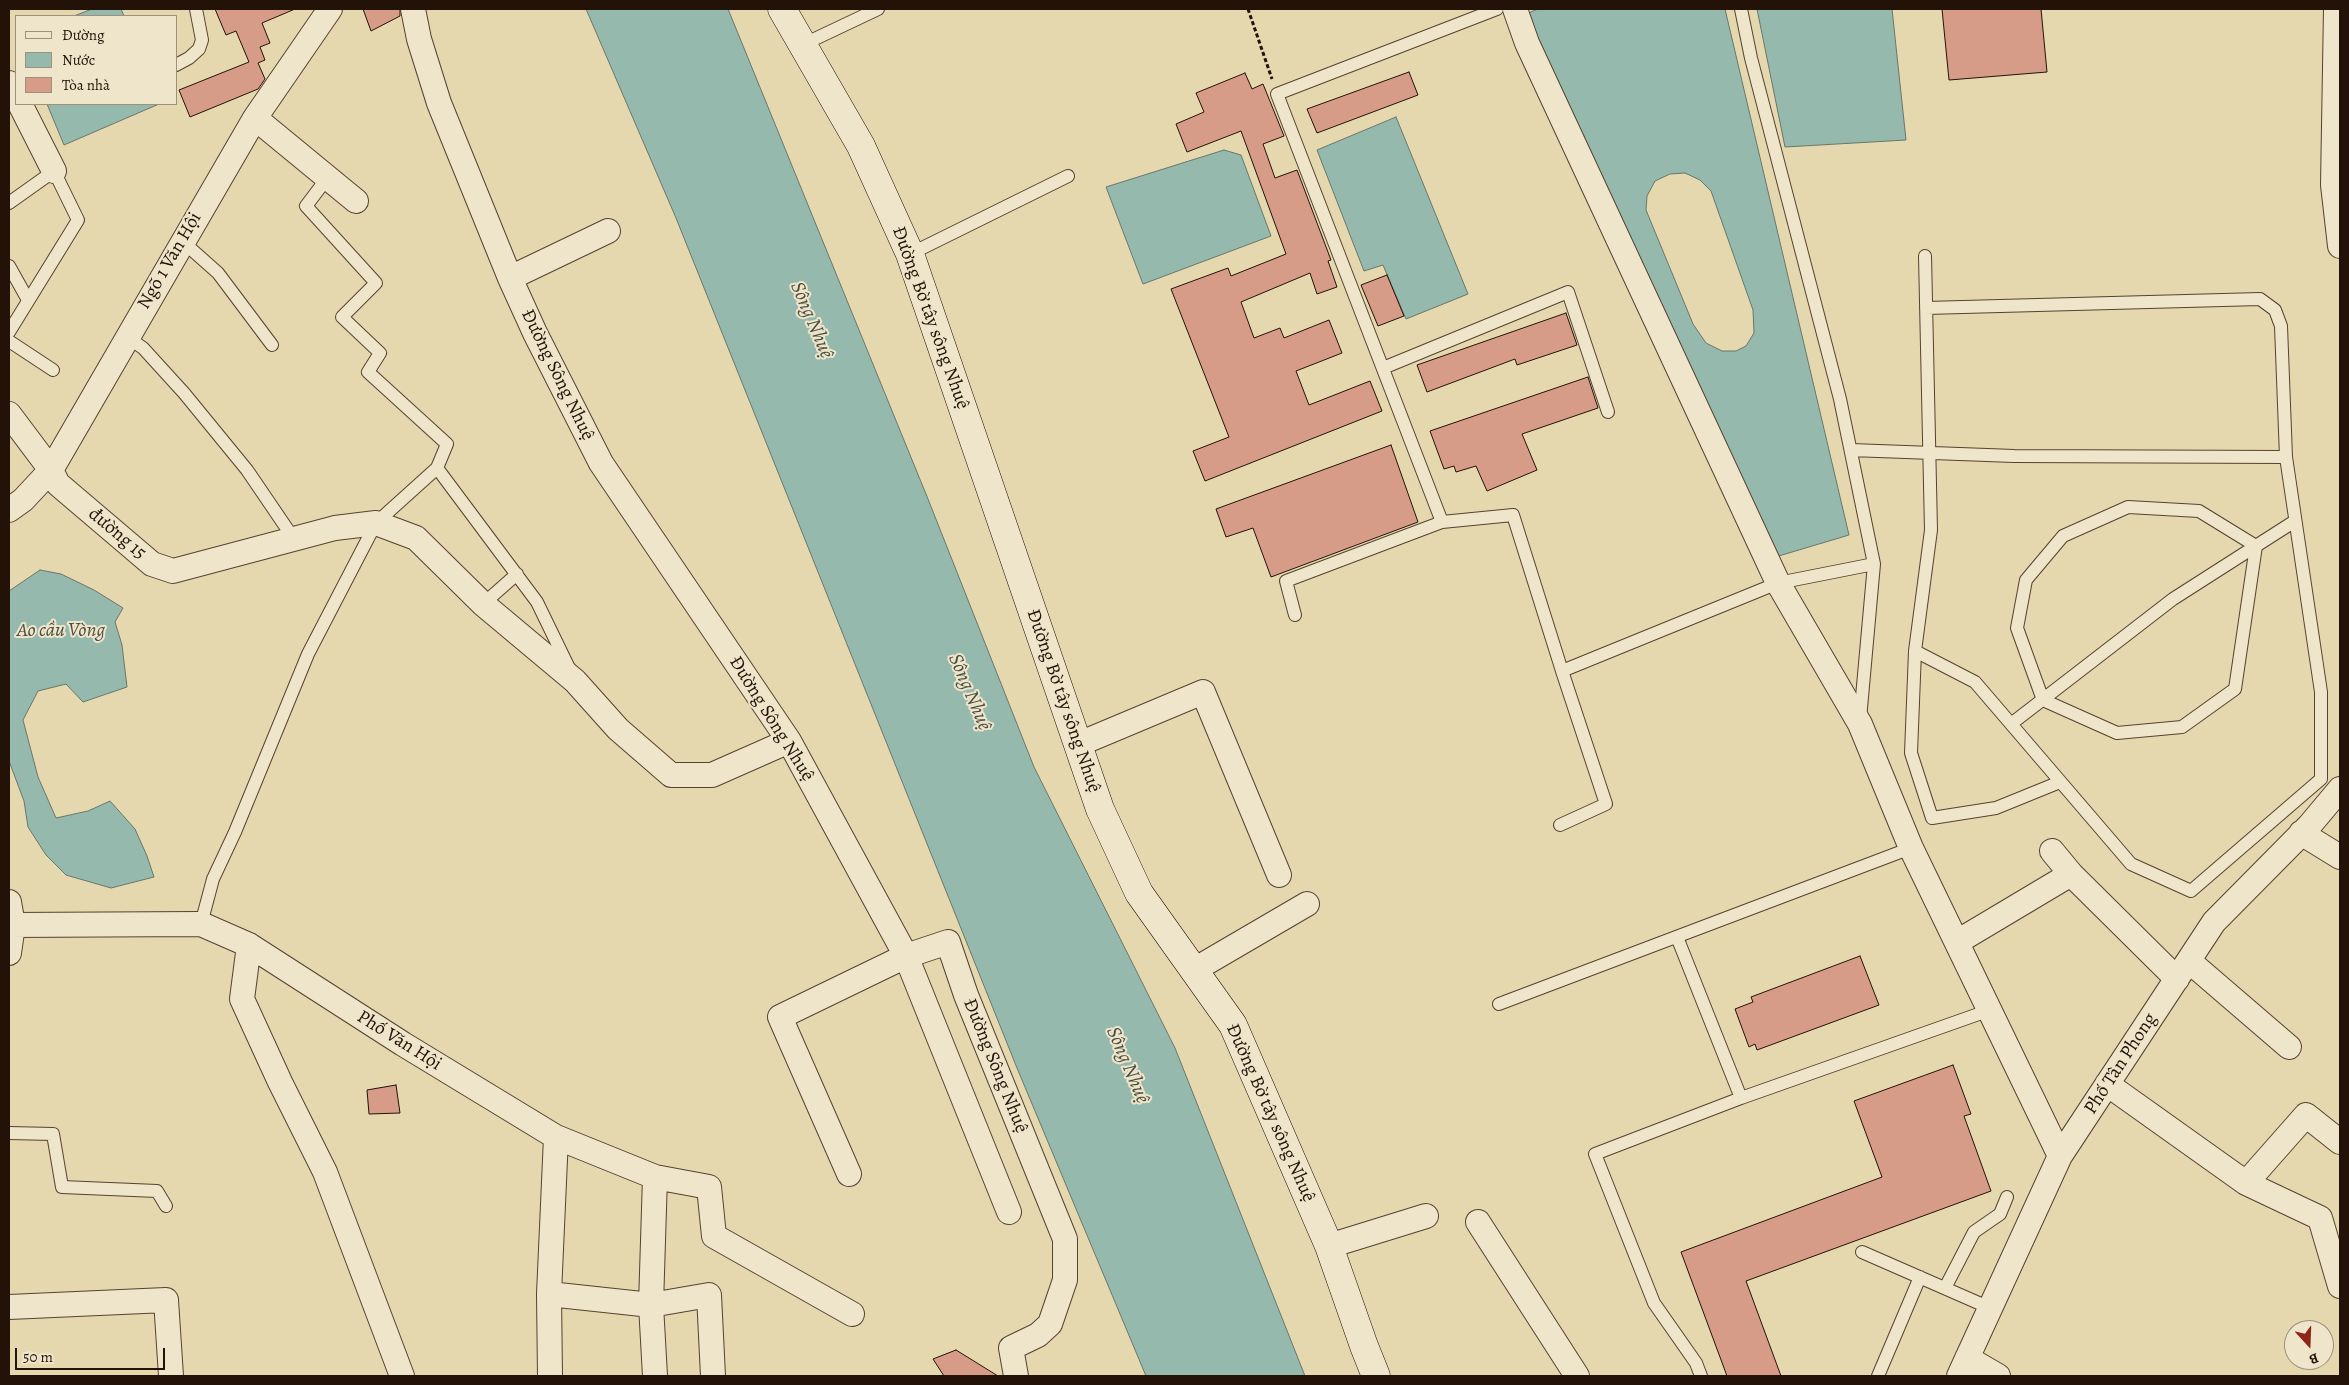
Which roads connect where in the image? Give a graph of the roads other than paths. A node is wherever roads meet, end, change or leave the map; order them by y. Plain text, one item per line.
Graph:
1 (196, 9) edge
2 (330, 9) edge
3 (414, 9) edge
4 (782, 9) edge
5 (878, 9) edge
6 (1497, 9) edge
7 (1515, 9) edge
8 (1741, 9) edge
9 (2336, 9) edge
10 (802, 45) junction
11 (178, 64) edge
12 (9, 83) edge
13 (15, 95) edge
14 (21, 105) edge
15 (255, 118) junction
16 (54, 171) junction
17 (1068, 176) dead end
18 (328, 177) junction
19 (356, 201) dead end
20 (9, 203) edge
21 (608, 231) dead end
22 (182, 241) junction
23 (2340, 246) edge
24 (910, 254) junction
25 (1924, 256) dead end
26 (9, 266) edge
27 (510, 278) junction
28 (28, 300) junction
29 (1926, 308) junction
30 (9, 332) edge
31 (127, 337) junction
32 (9, 341) edge
33 (272, 345) dead end
34 (1383, 368) junction
35 (53, 370) dead end
36 (1608, 412) dead end
37 (9, 414) edge
38 (1851, 450) junction
39 (1929, 453) junction
40 (2286, 457) junction
41 (437, 468) junction
42 (50, 470) junction
43 (9, 510) edge
44 (2295, 521) junction
45 (1442, 522) junction
46 (376, 523) junction
47 (294, 539) junction
48 (2256, 546) junction
49 (1874, 564) junction
50 (517, 574) junction
51 (1778, 584) junction
52 (483, 604) junction
53 (1295, 615) dead end
54 (1915, 651) junction
55 (1562, 671) junction
56 (575, 681) junction
57 (2043, 700) junction
58 (1860, 724) junction
59 (2012, 724) junction
60 (783, 733) junction
61 (1079, 744) junction
62 (2060, 782) junction
63 (2340, 789) edge
64 (1560, 825) dead end
65 (2301, 833) junction
66 (1911, 848) junction
67 (2052, 851) dead end
68 (2340, 857) edge
69 (2071, 874) junction
70 (1279, 875) dead end
71 (1307, 904) dead end
72 (10, 917) edge
73 (201, 924) junction
74 (1677, 936) junction
75 (1957, 942) junction
76 (249, 945) junction
77 (9, 953) edge
78 (906, 956) junction
79 (1194, 970) junction
80 (2183, 970) junction
81 (1499, 1004) dead end
82 (1990, 1010) junction
83 (2289, 1047) dead end
84 (2107, 1084) junction
85 (1741, 1098) junction
86 (9, 1133) edge
87 (556, 1137) junction
88 (2340, 1142) edge
89 (2060, 1156) junction
90 (849, 1174) dead end
91 (655, 1177) junction
92 (2246, 1183) junction
93 (2007, 1197) dead end
94 (166, 1206) dead end
95 (1009, 1212) dead end
96 (1426, 1216) dead end
97 (2330, 1216) edge
98 (1478, 1222) dead end
99 (1329, 1246) junction
100 (1862, 1252) dead end
101 (1920, 1277) junction
102 (2340, 1286) edge
103 (1945, 1288) junction
104 (549, 1294) junction
105 (651, 1305) junction
106 (9, 1307) edge
107 (1990, 1308) junction
108 (852, 1314) dead end
109 (1963, 1367) edge
110 (171, 1376) edge
111 (402, 1376) edge
112 (550, 1376) edge
113 (655, 1376) edge
114 (713, 1376) edge
115 (1016, 1376) edge
116 (1376, 1376) edge
117 (1577, 1376) edge
118 (1701, 1376) edge
119 (1878, 1376) edge
120 (1998, 1376) edge

1 - 11 lane
2 - 15 street, Ngõ 1 Văn Hội
3 - 27 street, Đường Sông Nhuệ
4 - 10 street, Đường Bờ tây sông Nhuệ
5 - 10 lane
6 - 34 lane
7 - 51 street
8 - 38 lane
9 - 23 street
10 - 24 street, Đường Bờ tây sông Nhuệ
12 - 13 street
14 - 16 street
15 - 18 street
15 - 22 street, Ngõ 1 Văn Hội
16 - 20 lane
16 - 28 lane
17 - 24 lane
18 - 19 street
18 - 41 lane
21 - 27 street
22 - 31 street, Ngõ 1 Văn Hội
22 - 33 lane
24 - 61 street, Đường Bờ tây sông Nhuệ
25 - 29 lane
26 - 28 lane
27 - 60 street, Đường Sông Nhuệ
28 - 30 lane
29 - 39 lane
29 - 40 lane
31 - 42 street, Ngõ 1 Văn Hội
31 - 47 lane
32 - 35 lane
34 - 36 lane
34 - 45 lane
37 - 42 street, đường 15
38 - 39 lane
38 - 49 lane
39 - 40 lane
39 - 54 lane
40 - 44 lane
41 - 46 lane
41 - 50 lane
42 - 43 street, Ngõ 1 Văn Hội
42 - 47 street, đường 15
44 - 48 lane
44 - 62 lane
45 - 53 lane
45 - 55 lane
46 - 47 street, đường 15
46 - 52 street
46 - 73 lane
48 - 57 lane
48 - 57 lane
48 - 57 lane
49 - 51 lane
49 - 58 lane
50 - 52 lane
50 - 56 lane
51 - 55 lane
51 - 58 street
52 - 56 street
54 - 59 lane
54 - 62 lane
55 - 64 lane
56 - 60 street
57 - 59 lane
58 - 66 street
59 - 62 lane
60 - 78 street, Đường Sông Nhuệ
61 - 70 street
61 - 79 street, Đường Bờ tây sông Nhuệ
63 - 65 street, Phố Tân Phong
65 - 68 street
65 - 80 street, Phố Tân Phong
66 - 74 lane
66 - 75 street
67 - 69 street
69 - 75 street
69 - 80 street
71 - 79 street
72 - 73 street, Phố Văn Hội
72 - 77 street
73 - 76 street, Phố Văn Hội
74 - 81 lane
74 - 85 lane
75 - 82 street
76 - 87 street, Phố Văn Hội
76 - 111 street
78 - 90 street
78 - 95 street
78 - 115 street, Đường Sông Nhuệ
79 - 99 street, Đường Bờ tây sông Nhuệ
80 - 83 street
80 - 84 street, Phố Tân Phong
82 - 85 lane
82 - 89 street
84 - 89 street, Phố Tân Phong
84 - 92 street
85 - 118 lane
86 - 94 lane
87 - 91 street, Phố Văn Hội
87 - 104 street
88 - 92 street
89 - 107 street, Phố Tân Phong
91 - 105 street
91 - 108 street, Phố Văn Hội
92 - 97 street
93 - 103 lane
96 - 99 street
97 - 102 street
98 - 117 street
99 - 116 street, Đường Bờ tây sông Nhuệ
100 - 101 lane
101 - 103 lane
101 - 119 lane
103 - 107 lane
104 - 105 street
104 - 112 street
105 - 113 street
105 - 114 street
106 - 110 street
107 - 109 street, Phố Tân Phong
109 - 120 street

